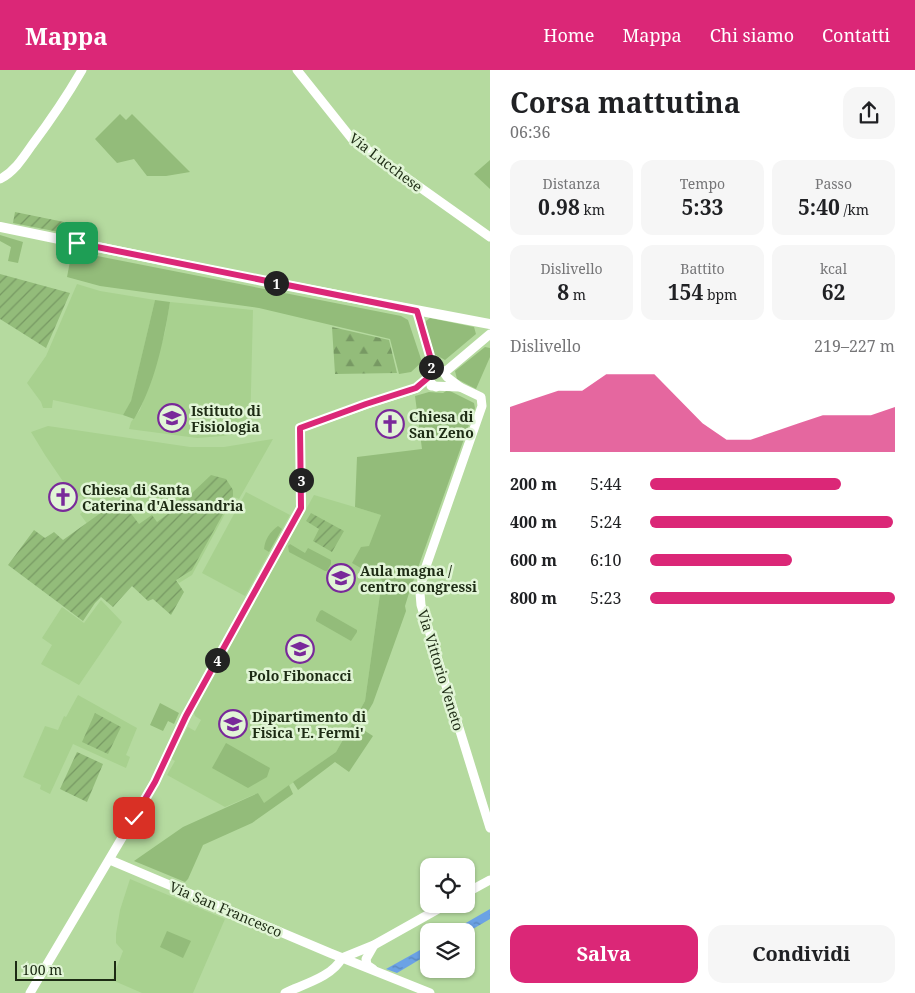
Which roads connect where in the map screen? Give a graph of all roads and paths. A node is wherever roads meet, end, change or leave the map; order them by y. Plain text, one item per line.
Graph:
1 (82, 70) edge
2 (297, 70) edge
3 (0, 179) edge
4 (0, 227) edge
5 (490, 237) edge
6 (417, 311) junction
7 (490, 324) edge
8 (490, 334) edge
9 (430, 375) junction
10 (443, 380) junction
11 (420, 386) junction
12 (490, 828) edge
13 (110, 860) junction
14 (490, 880) edge
15 (475, 888) edge
16 (431, 913) edge
17 (374, 944) junction
18 (342, 958) junction
19 (377, 971) junction
20 (30, 993) edge
21 (285, 993) edge
22 (430, 993) edge

1 - 3 street
2 - 5 street, Via Lucchese
4 - 6 main road
6 - 7 main road
6 - 9 street
8 - 10 street
9 - 10 street
9 - 10 street
9 - 11 street
10 - 11 street
10 - 12 street, Via Vittorio Veneto
11 - 13 street
13 - 18 street, Via San Francesco
13 - 20 street
14 - 15 street
16 - 17 street
17 - 18 street
17 - 19 street
18 - 19 street, Via San Francesco
18 - 21 street
19 - 22 street, Via San Francesco

